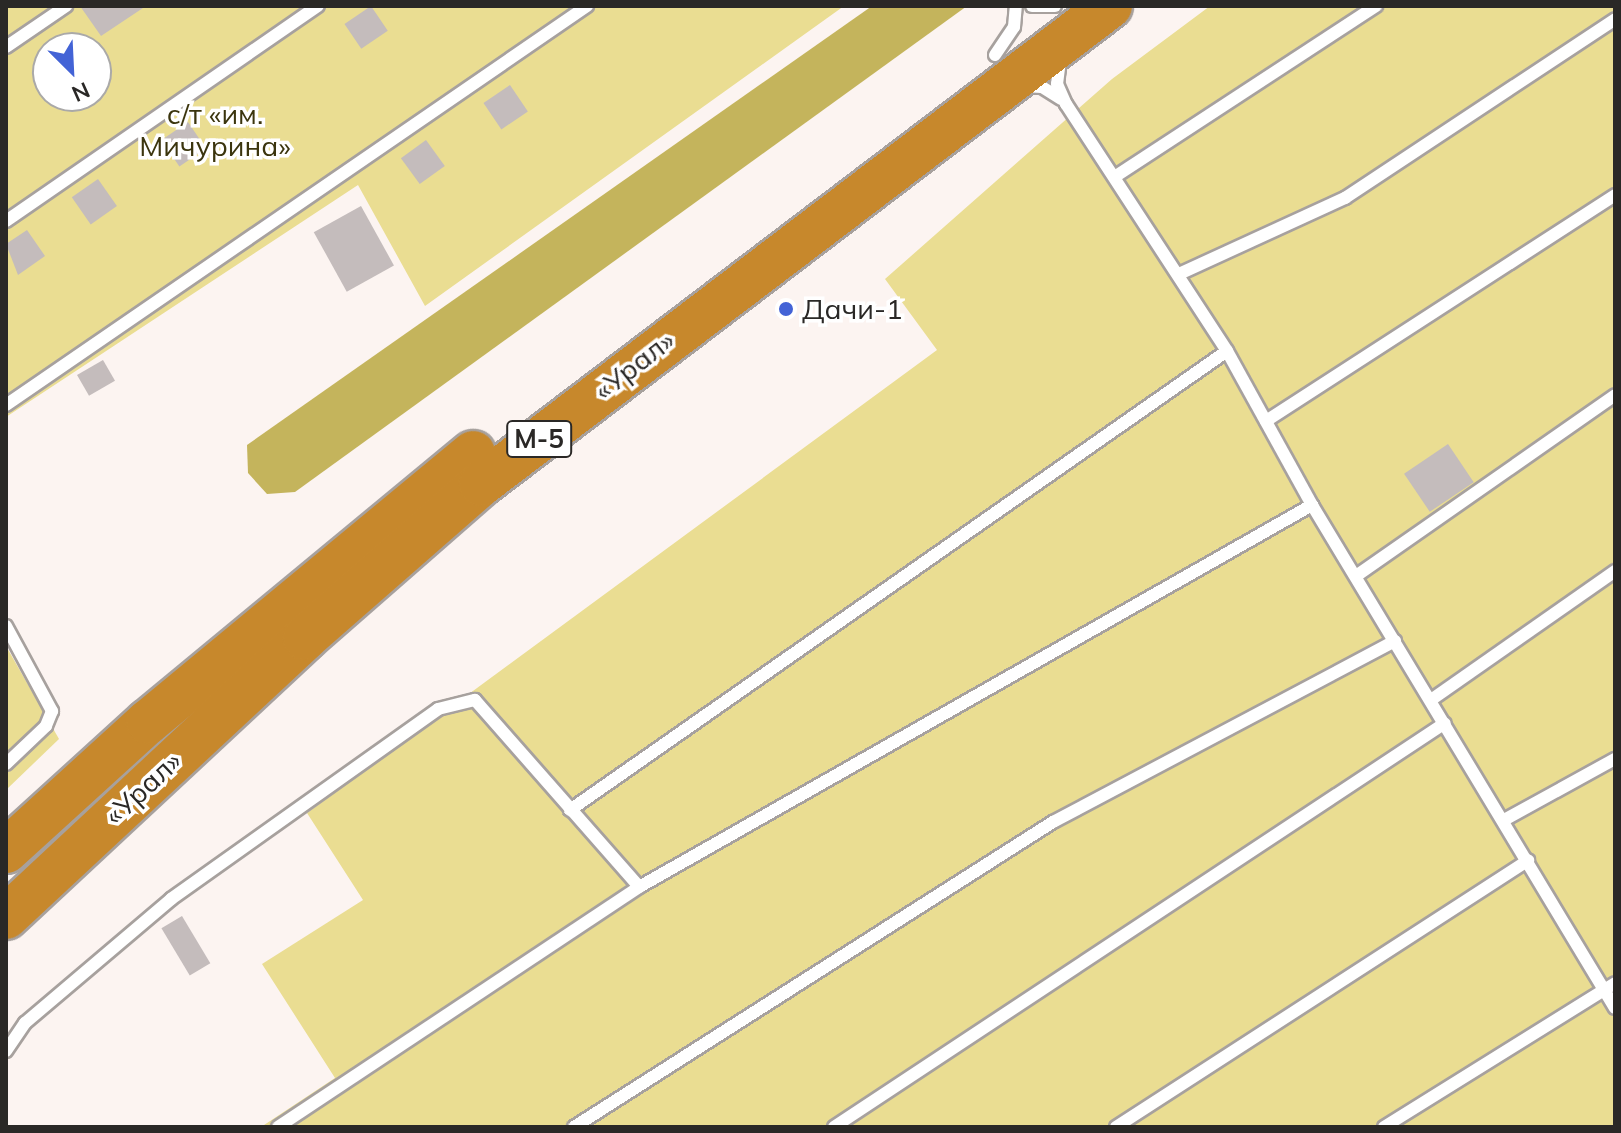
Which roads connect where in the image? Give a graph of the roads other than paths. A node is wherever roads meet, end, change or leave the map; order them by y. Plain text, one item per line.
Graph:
1 (66, 6) edge
2 (318, 6) edge
3 (587, 6) edge
4 (1016, 6) edge
5 (1032, 6) edge
6 (1110, 6) edge
7 (1376, 6) edge
8 (1064, 15) edge
9 (1615, 19) edge
10 (6, 47) edge
11 (993, 75) junction
12 (1066, 104) junction
13 (1116, 176) junction
14 (1615, 195) edge
15 (6, 221) edge
16 (1179, 274) junction
17 (1227, 351) junction
18 (1615, 395) edge
19 (6, 405) edge
20 (1266, 421) junction
21 (1312, 505) junction
22 (1615, 571) edge
23 (1356, 576) junction
24 (6, 626) edge
25 (1395, 641) junction
26 (1431, 700) junction
27 (1445, 723) junction
28 (1615, 759) edge
29 (6, 764) edge
30 (570, 810) junction
31 (1504, 820) junction
32 (6, 851) edge
33 (1528, 860) junction
34 (639, 887) junction
35 (6, 917) edge
36 (1609, 985) edge
37 (1615, 1008) edge
38 (6, 1051) edge
39 (278, 1127) edge
40 (574, 1127) edge
41 (834, 1127) edge
42 (1116, 1127) edge
43 (1384, 1127) edge

1 - 10 lane
2 - 15 lane
3 - 19 lane
4 - 11 lane
5 - 8 lane
6 - 8 highway, «Урал» / М-5
7 - 13 lane
8 - 11 highway, «Урал» / М-5
8 - 12 lane
9 - 16 lane
11 - 12 lane
11 - 32 highway, «Урал» / М-5
11 - 35 highway, «Урал» / М-5
12 - 13 lane
13 - 16 lane
14 - 20 lane
16 - 17 lane
17 - 20 lane
17 - 30 lane
18 - 23 lane
20 - 21 lane
21 - 23 lane
21 - 34 lane
22 - 26 lane
23 - 25 lane
24 - 29 lane
25 - 26 lane
25 - 40 lane
26 - 27 lane
27 - 31 lane
27 - 41 lane
28 - 31 lane
30 - 34 lane
30 - 38 lane
31 - 33 lane
33 - 36 lane
33 - 42 lane
34 - 39 lane
36 - 37 lane
36 - 43 lane

